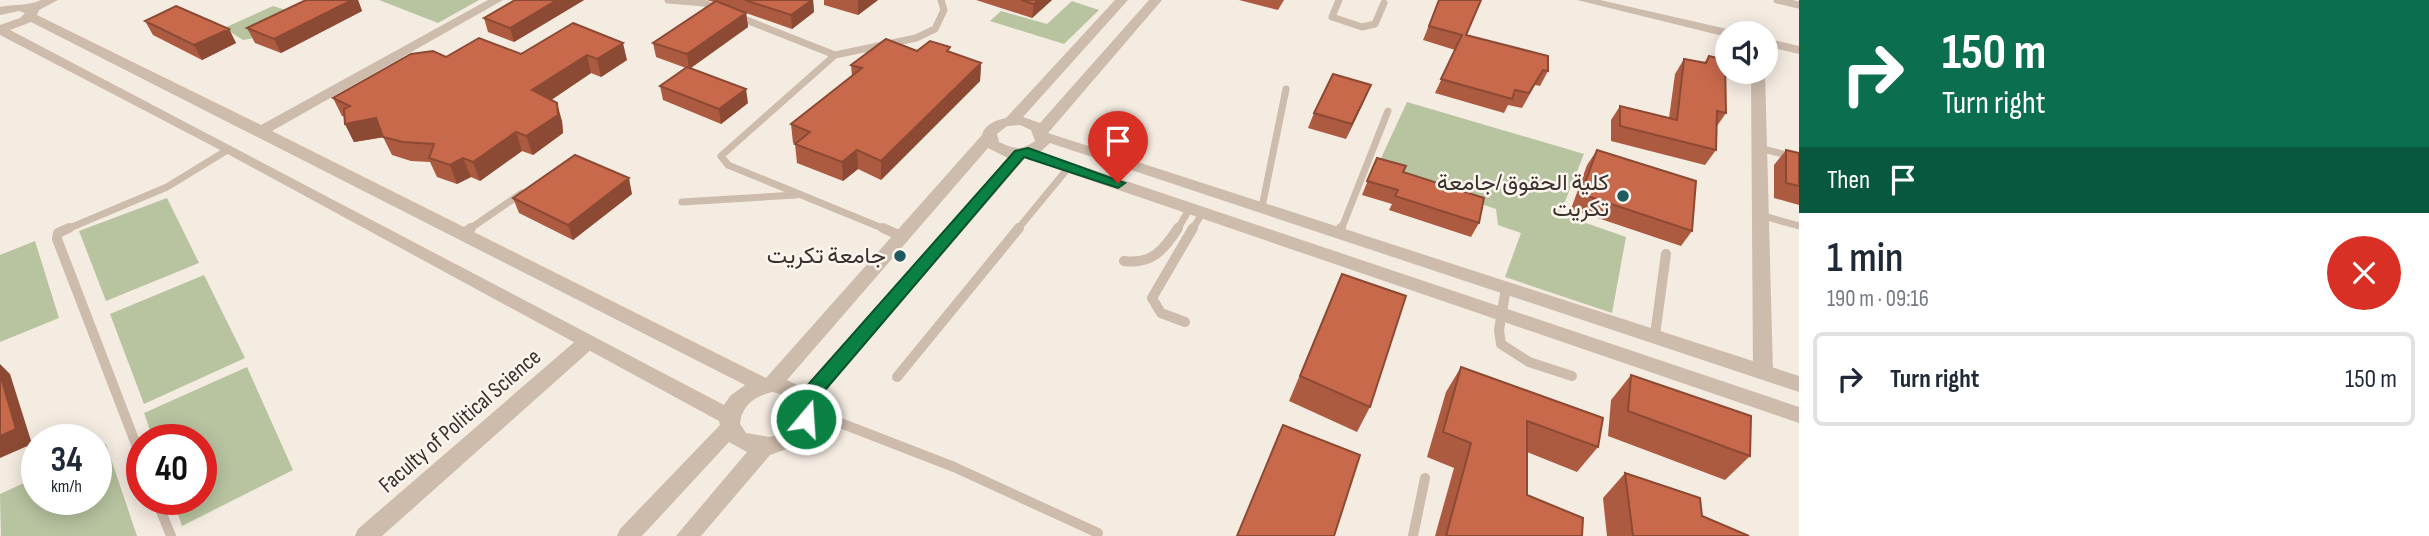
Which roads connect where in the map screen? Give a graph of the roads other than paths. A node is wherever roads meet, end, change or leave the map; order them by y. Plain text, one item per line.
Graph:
1 (52, 0) edge
2 (497, 0) edge
3 (668, 0) edge
4 (941, 0) edge
5 (1122, 0) edge
6 (1156, 0) edge
7 (1339, 0) edge
8 (1583, 0) edge
9 (1651, 0) edge
10 (1777, 0) edge
11 (1384, 3) dead end
12 (1799, 5) edge
13 (0, 11) edge
14 (31, 13) junction
15 (1648, 15) junction
16 (0, 30) edge
17 (1715, 30) edge
18 (1778, 45) edge
19 (1799, 50) edge
20 (835, 55) junction
21 (1758, 84) edge
22 (1286, 89) dead end
23 (1388, 111) dead end
24 (1011, 121) junction
25 (264, 130) junction
26 (1042, 134) junction
27 (989, 138) junction
28 (1759, 148) junction
29 (229, 149) junction
30 (1024, 153) junction
31 (1799, 158) edge
32 (1069, 167) junction
33 (526, 190) edge
34 (801, 195) junction
35 (681, 202) dead end
36 (1262, 207) junction
37 (1196, 210) junction
38 (1760, 215) junction
39 (1799, 226) edge
40 (1340, 232) junction
41 (463, 234) junction
42 (901, 236) junction
43 (1666, 254) dead end
44 (1124, 261) dead end
45 (1506, 288) junction
46 (1503, 314) junction
47 (1185, 322) dead end
48 (1654, 335) junction
49 (586, 343) junction
50 (1763, 372) junction
51 (1572, 376) dead end
52 (897, 377) dead end
53 (1799, 384) edge
54 (767, 385) junction
55 (806, 406) junction
56 (1799, 415) edge
57 (730, 423) junction
58 (128, 424) edge
59 (765, 446) junction
60 (1426, 478) dead end
61 (162, 515) edge
62 (1098, 533) dead end
63 (171, 536) edge
64 (366, 536) edge
65 (628, 536) edge
66 (687, 536) edge
67 (1413, 536) edge

1 - 14 street
2 - 25 street
3 - 20 lane
4 - 20 lane
5 - 24 street
6 - 26 street
7 - 11 lane
8 - 15 street
9 - 15 street
10 - 12 lane
13 - 14 street
14 - 16 street
14 - 25 street
15 - 17 street
16 - 29 street
18 - 19 street
20 - 34 lane
21 - 28 street
22 - 36 lane
23 - 40 lane
24 - 26 street
24 - 27 street
25 - 41 street
26 - 30 street
26 - 36 street
27 - 30 street
27 - 42 street
28 - 31 lane
28 - 38 street
29 - 49 street
29 - 58 lane
30 - 32 street
30 - 55 street
32 - 37 street
32 - 52 lane
33 - 41 lane
34 - 35 lane
34 - 42 lane
36 - 40 street
37 - 44 lane
37 - 46 street
37 - 47 lane
38 - 39 lane
38 - 50 street
40 - 45 street
41 - 54 street
42 - 54 street
43 - 48 lane
45 - 46 lane
45 - 48 street
46 - 51 lane
46 - 56 street
48 - 50 street
49 - 57 street
49 - 64 street, Faculty of Political Science
50 - 53 street
54 - 55 street
54 - 57 street
55 - 59 street
55 - 62 lane
57 - 59 street
57 - 65 street
59 - 66 street
60 - 67 lane
61 - 63 lane

